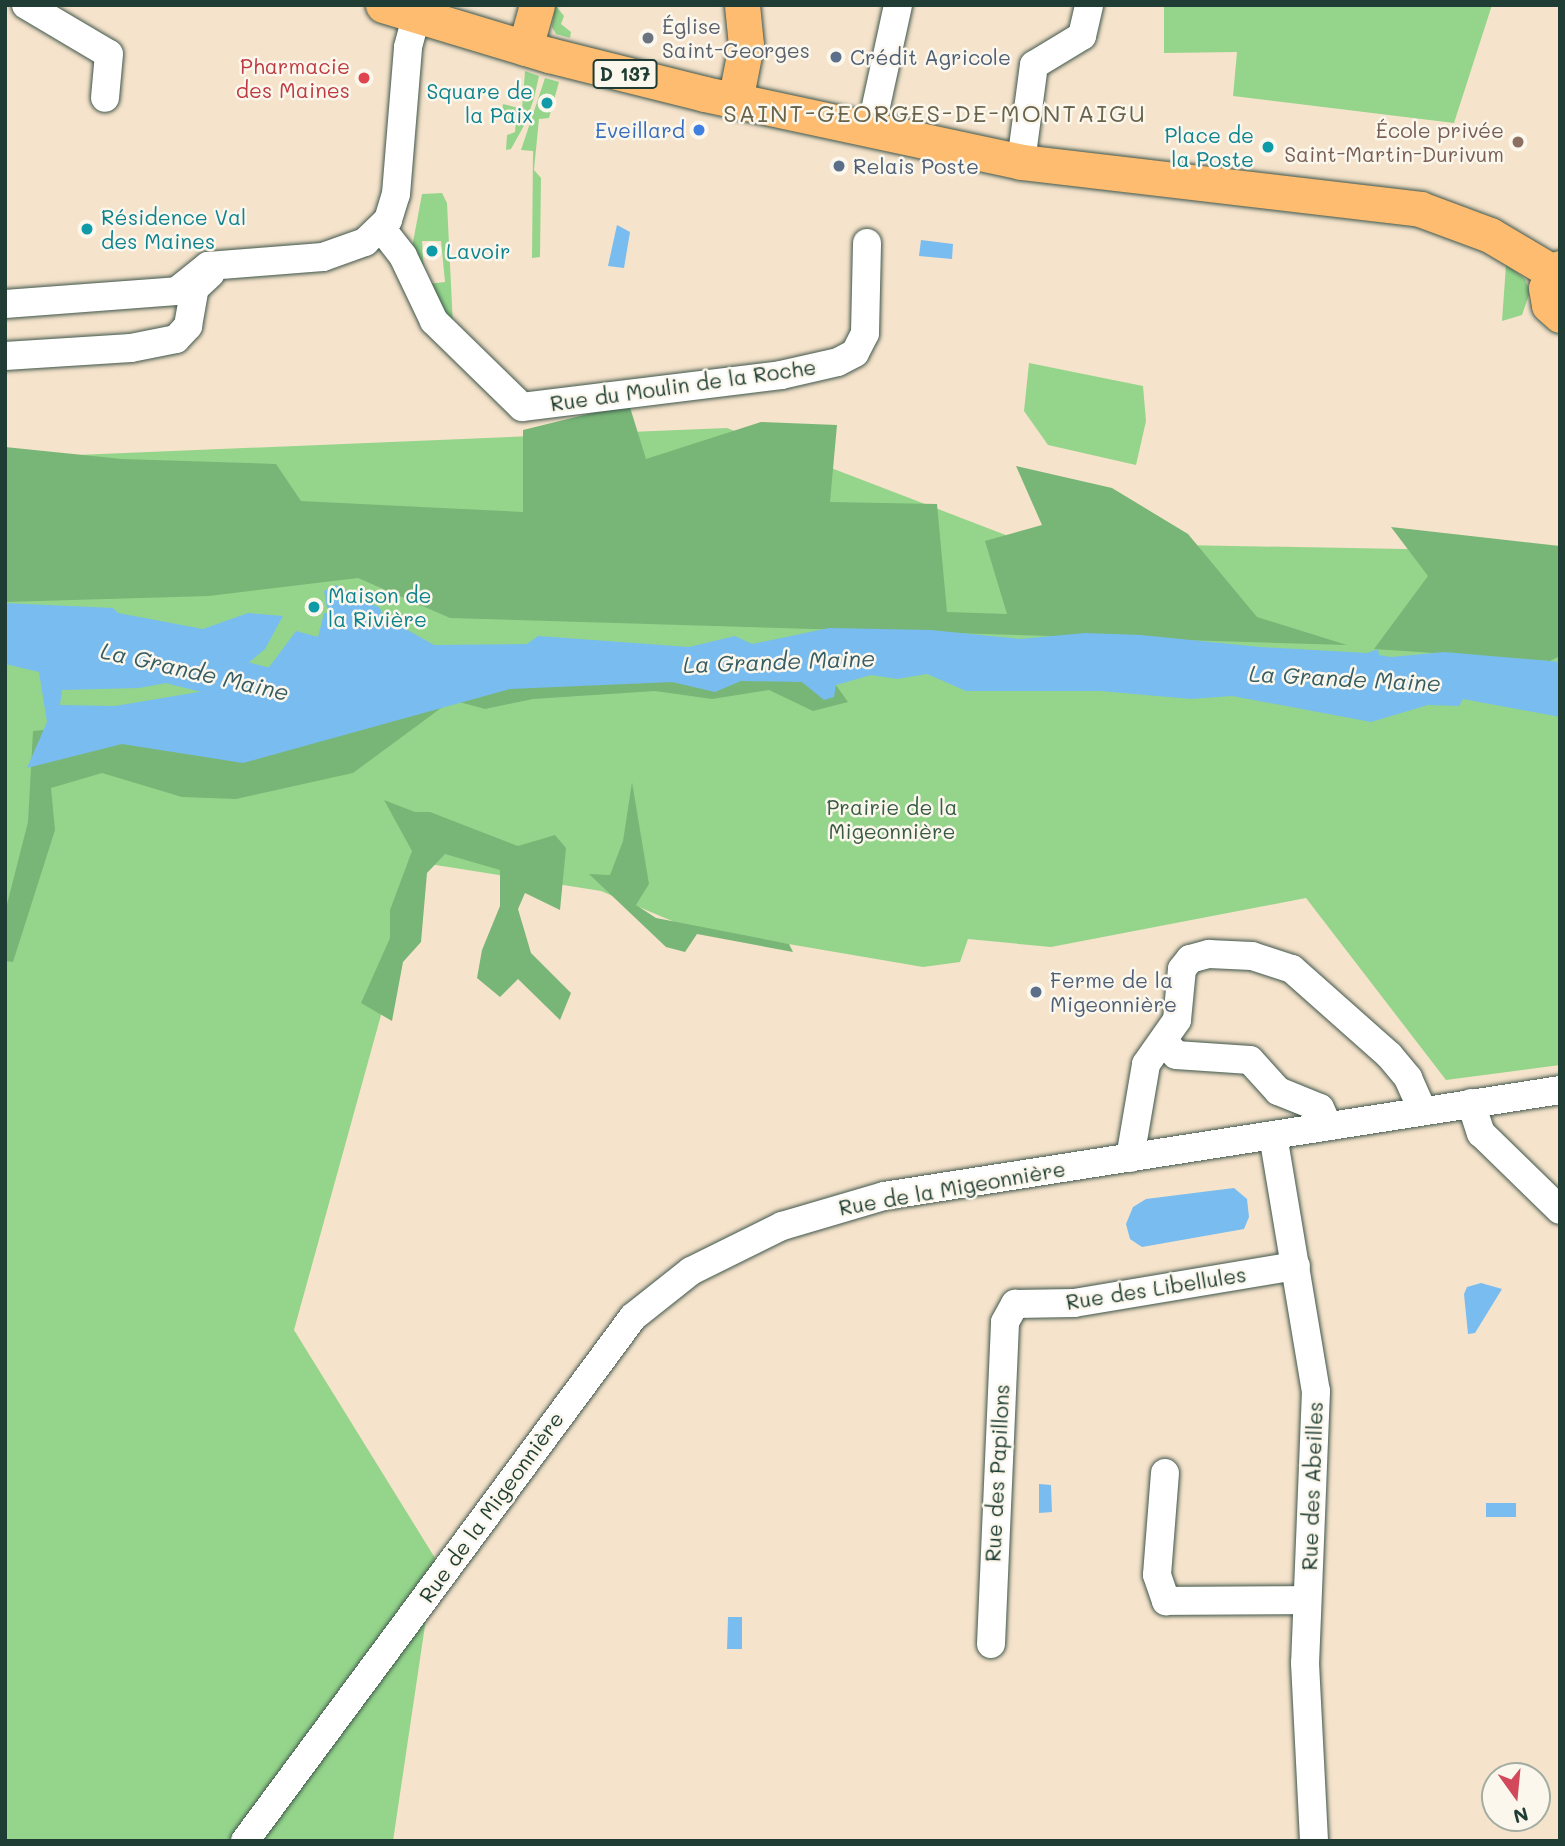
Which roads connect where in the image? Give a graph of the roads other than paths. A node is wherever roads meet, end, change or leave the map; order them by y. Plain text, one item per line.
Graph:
1 (26, 5) edge
2 (383, 5) edge
3 (537, 5) edge
4 (742, 5) edge
5 (898, 5) edge
6 (1089, 5) edge
7 (416, 17) junction
8 (525, 47) junction
9 (105, 98) dead end
10 (735, 101) junction
11 (871, 129) junction
12 (1021, 162) junction
13 (382, 229) junction
14 (867, 243) dead end
15 (221, 263) junction
16 (1557, 270) edge
17 (5, 304) edge
18 (1560, 315) edge
19 (5, 356) edge
20 (1164, 1041) junction
21 (1560, 1090) edge
22 (1471, 1103) junction
23 (1423, 1111) junction
24 (1328, 1126) junction
25 (1273, 1135) junction
26 (1130, 1158) junction
27 (1560, 1210) edge
28 (1296, 1266) junction
29 (1015, 1304) joint
30 (1164, 1473) dead end
31 (1307, 1601) junction
32 (991, 1644) dead end
33 (245, 1841) edge
34 (1314, 1841) edge

1 - 9 street
2 - 7 main road, D 137
3 - 8 main road
4 - 10 main road
5 - 11 street
6 - 12 street
7 - 8 main road, D 137
7 - 13 street
8 - 10 main road, D 137
10 - 11 main road, D 137
11 - 12 main road, D 137
12 - 16 main road, D 137
13 - 14 street, Rue du Moulin de la Roche
13 - 15 street
15 - 17 street
15 - 19 street
16 - 18 main road
20 - 23 street
20 - 24 street
20 - 26 street
21 - 22 street, Rue de la Migeonnière
22 - 23 street, Rue de la Migeonnière
22 - 27 street
23 - 24 street, Rue de la Migeonnière
24 - 25 street, Rue de la Migeonnière
25 - 26 street, Rue de la Migeonnière
25 - 28 street, Rue des Abeilles
26 - 33 street, Rue de la Migeonnière
28 - 29 street, Rue des Libellules
28 - 31 street, Rue des Abeilles
29 - 32 street, Rue des Papillons
30 - 31 street
31 - 34 street, Rue des Abeilles

